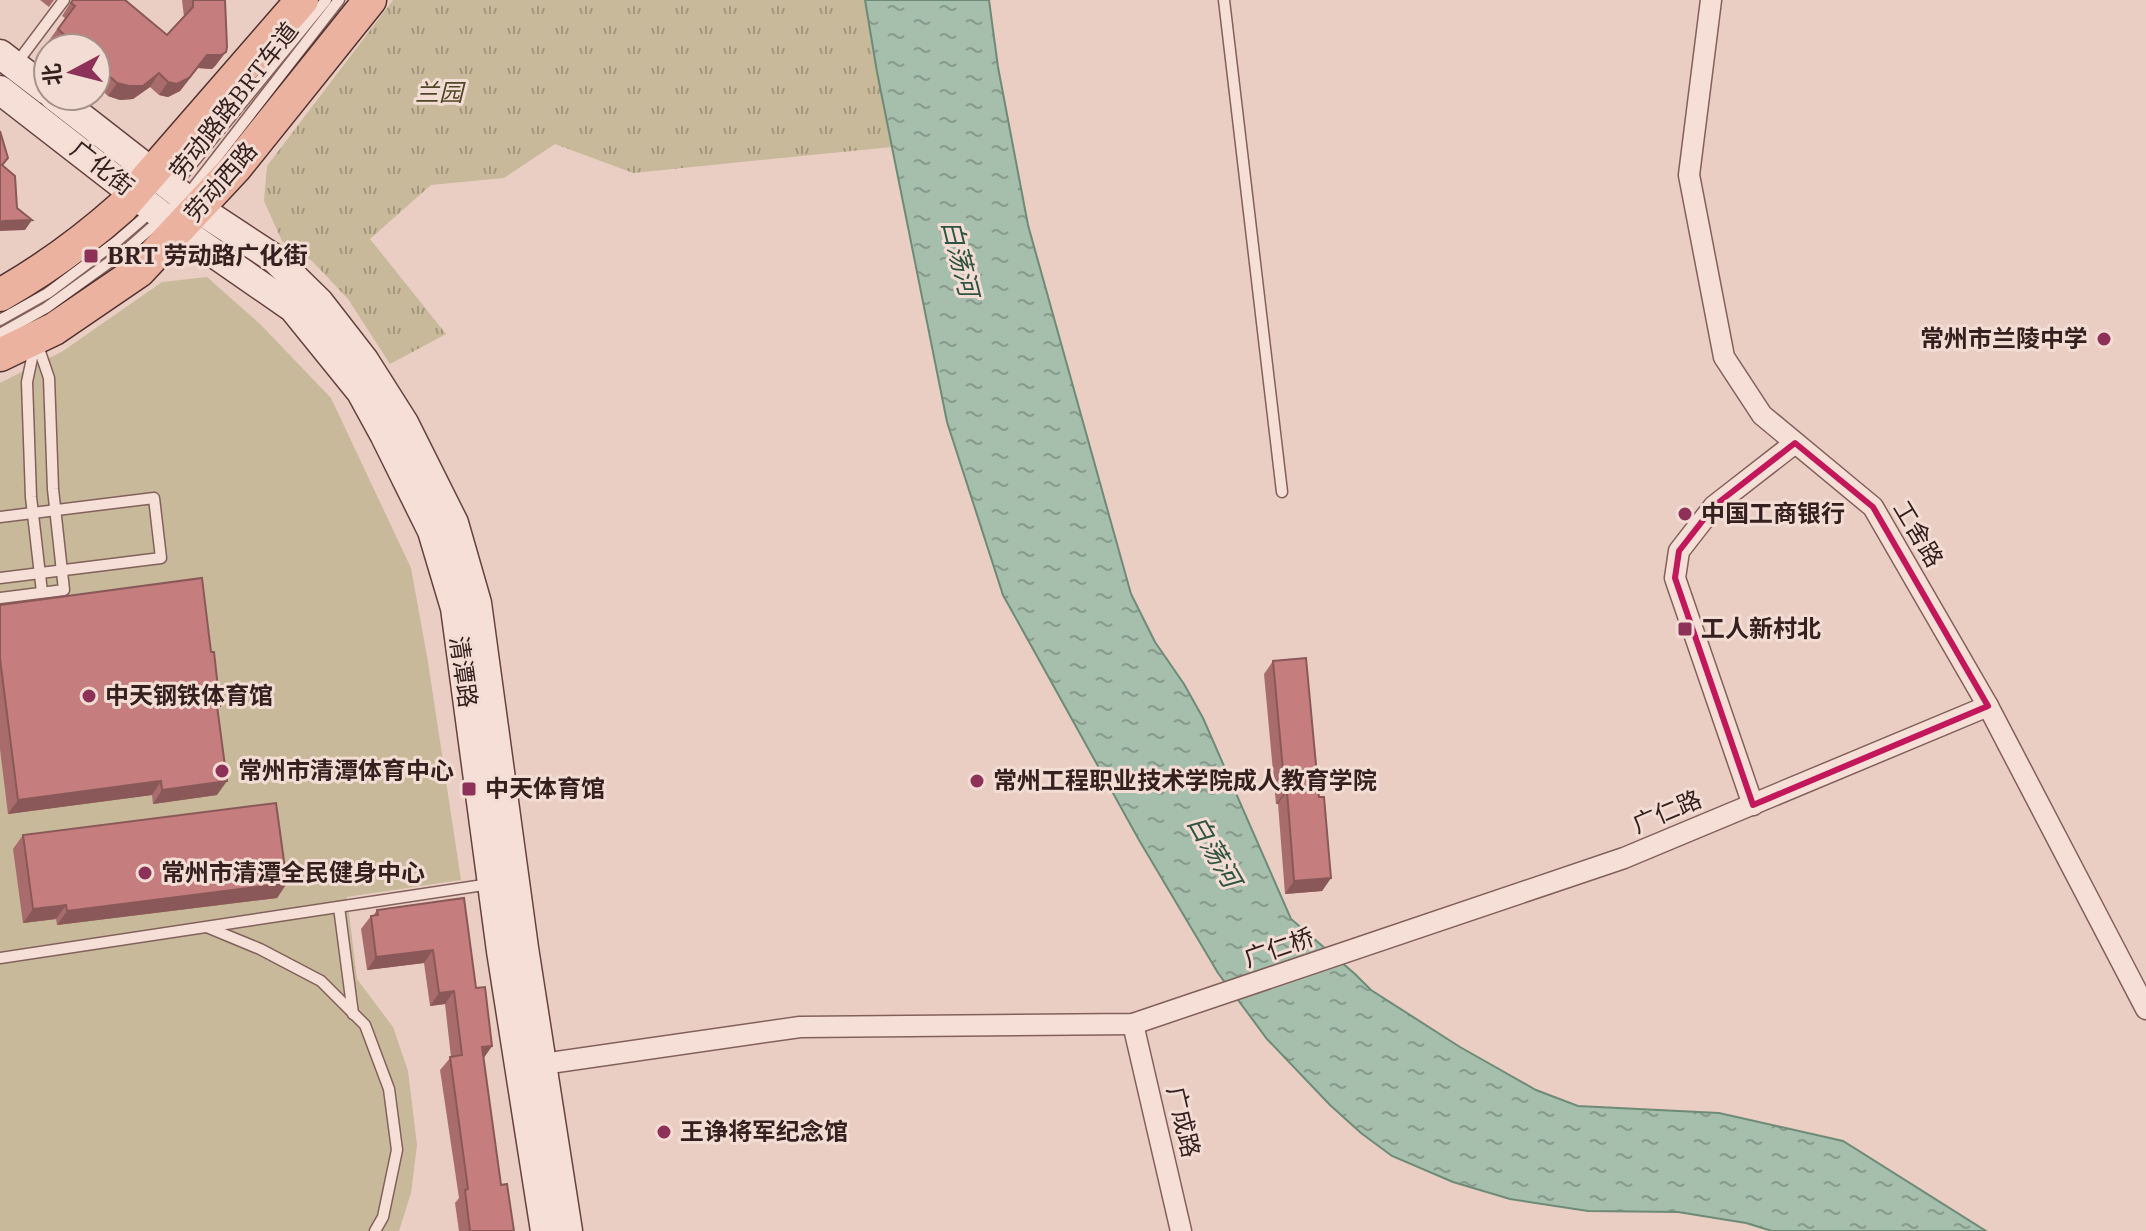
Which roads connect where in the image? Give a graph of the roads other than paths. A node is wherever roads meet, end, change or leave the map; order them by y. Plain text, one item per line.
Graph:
1 (64, 0) edge
2 (339, 0) edge
3 (370, 0) edge
4 (1224, 0) edge
5 (1711, 0) edge
6 (310, 3) edge
7 (5, 70) edge
8 (32, 83) edge
9 (71, 112) edge
10 (168, 202) junction
11 (0, 295) edge
12 (0, 320) edge
13 (0, 334) edge
14 (36, 338) junction
15 (0, 355) edge
16 (1795, 443) junction
17 (1282, 492) dead end
18 (55, 510) junction
19 (33, 513) junction
20 (0, 517) edge
21 (62, 570) junction
22 (40, 573) junction
23 (0, 578) edge
24 (42, 592) junction
25 (0, 598) edge
26 (1988, 706) junction
27 (1753, 805) junction
28 (492, 883) junction
29 (339, 907) junction
30 (207, 927) junction
31 (1358, 948) joint
32 (0, 958) edge
33 (2146, 1009) edge
34 (353, 1014) junction
35 (1133, 1024) junction
36 (531, 1066) junction
37 (375, 1231) edge
38 (545, 1231) edge
39 (568, 1231) edge
40 (1181, 1231) edge

1 - 7 lane
2 - 10 lane, 劳动路路BRT车道
3 - 10 main road, 劳动西路
4 - 17 lane
5 - 16 street, 工舍路
6 - 10 main road, 劳动西路
7 - 8 main road
7 - 10 main road, 广化街
9 - 10 main road, 广化街
10 - 11 main road, 劳动西路
10 - 12 lane
10 - 13 lane, 劳动路路BRT车道
10 - 14 main road, 劳动西路
10 - 28 main road, 清潭路
10 - 36 main road, 清潭路
14 - 15 main road, 劳动西路
14 - 18 lane
14 - 19 lane
16 - 26 street, 工舍路
16 - 27 street
18 - 19 lane
18 - 21 lane
18 - 21 lane
19 - 20 lane
19 - 22 lane
21 - 22 lane
21 - 24 lane
22 - 23 lane
22 - 24 lane
24 - 25 lane
26 - 27 street, 广仁路
26 - 33 street, 工舍路
27 - 31 street, 广仁路
28 - 29 lane
28 - 36 main road, 清潭路
29 - 30 lane
29 - 34 lane
30 - 32 lane
30 - 34 lane
31 - 35 street, 广仁桥
34 - 37 lane
35 - 36 street, 广仁桥
35 - 40 street, 广成路
36 - 38 main road, 清潭路
36 - 39 main road, 清潭路

